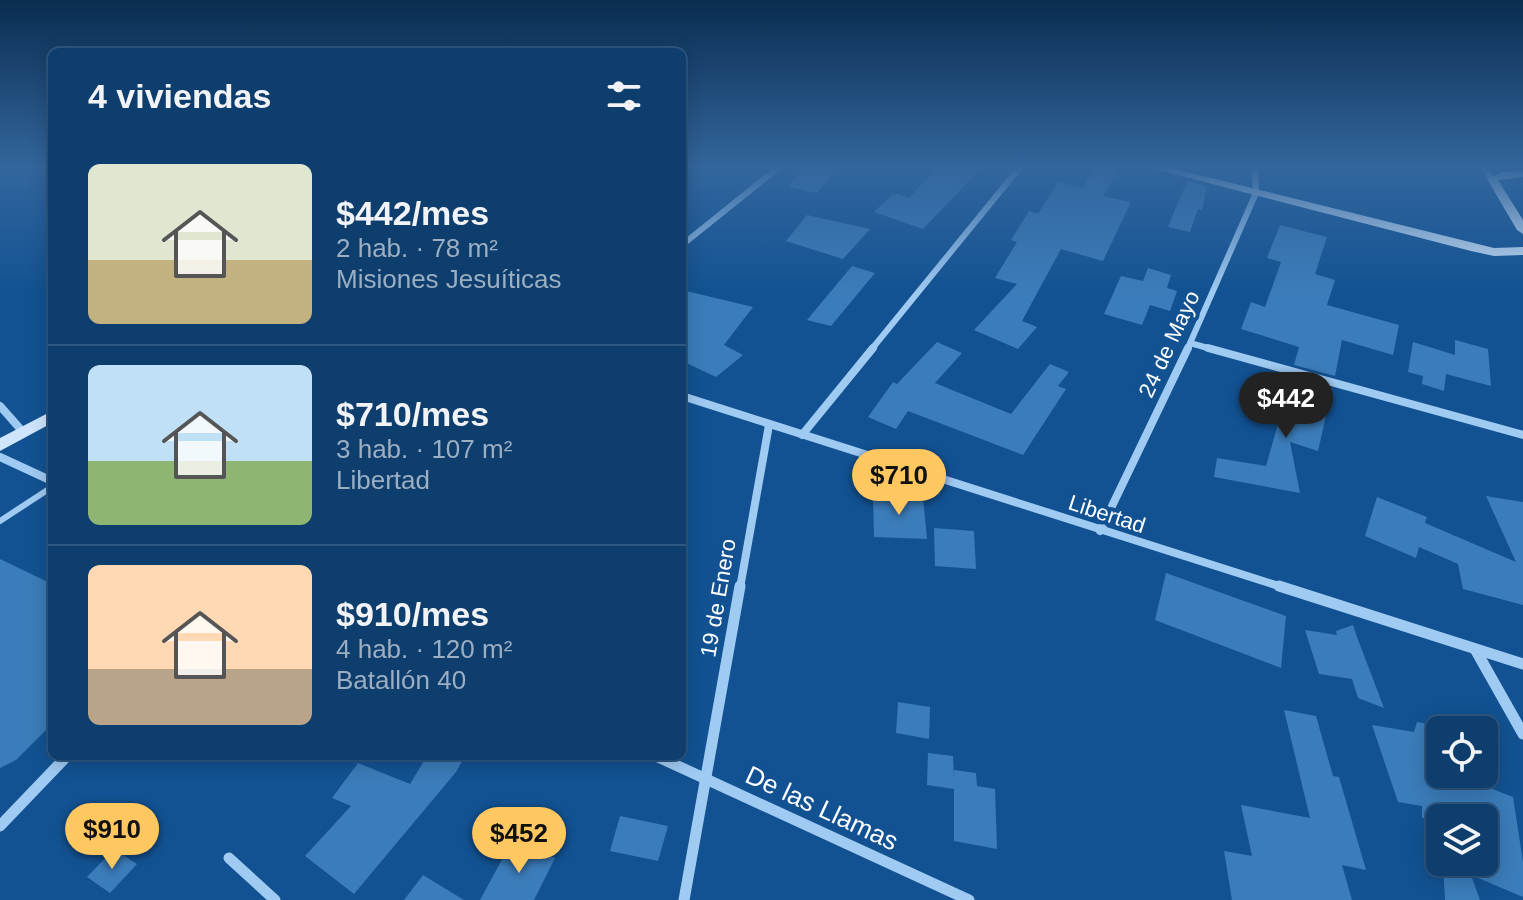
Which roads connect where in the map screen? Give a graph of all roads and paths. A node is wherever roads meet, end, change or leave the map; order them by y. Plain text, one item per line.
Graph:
1 (727, 209) edge
2 (986, 209) edge
3 (1249, 209) edge
4 (1321, 209) edge
5 (1510, 209) edge
6 (1523, 230) edge
7 (686, 242) edge
8 (1523, 251) edge
9 (1190, 343) junction
10 (686, 397) edge
11 (0, 406) edge
12 (48, 418) edge
13 (769, 425) junction
14 (23, 432) junction
15 (802, 435) junction
16 (1523, 435) edge
17 (0, 445) edge
18 (0, 457) edge
19 (48, 482) edge
20 (48, 487) edge
21 (0, 521) edge
22 (1100, 531) junction
23 (1475, 649) junction
24 (1523, 664) edge
25 (1523, 734) edge
26 (63, 760) edge
27 (665, 760) edge
28 (706, 779) junction
29 (0, 826) edge
30 (229, 858) dead end
31 (275, 900) edge
32 (684, 900) edge
33 (969, 900) edge

1 - 7 street
2 - 15 street
3 - 9 street, 24 de Mayo
4 - 8 street
5 - 6 street
9 - 16 street
9 - 22 street, 24 de Mayo
10 - 13 street, Libertad
11 - 14 street
12 - 14 street
13 - 15 street, Libertad
13 - 28 street, 19 de Enero
14 - 17 street
15 - 22 street, Libertad
18 - 19 street
20 - 21 lane
22 - 23 street, Libertad
23 - 24 street, Libertad
23 - 25 street
26 - 29 street
27 - 28 street, De las Llamas
28 - 32 street, 19 de Enero
28 - 33 street, De las Llamas
30 - 31 street

